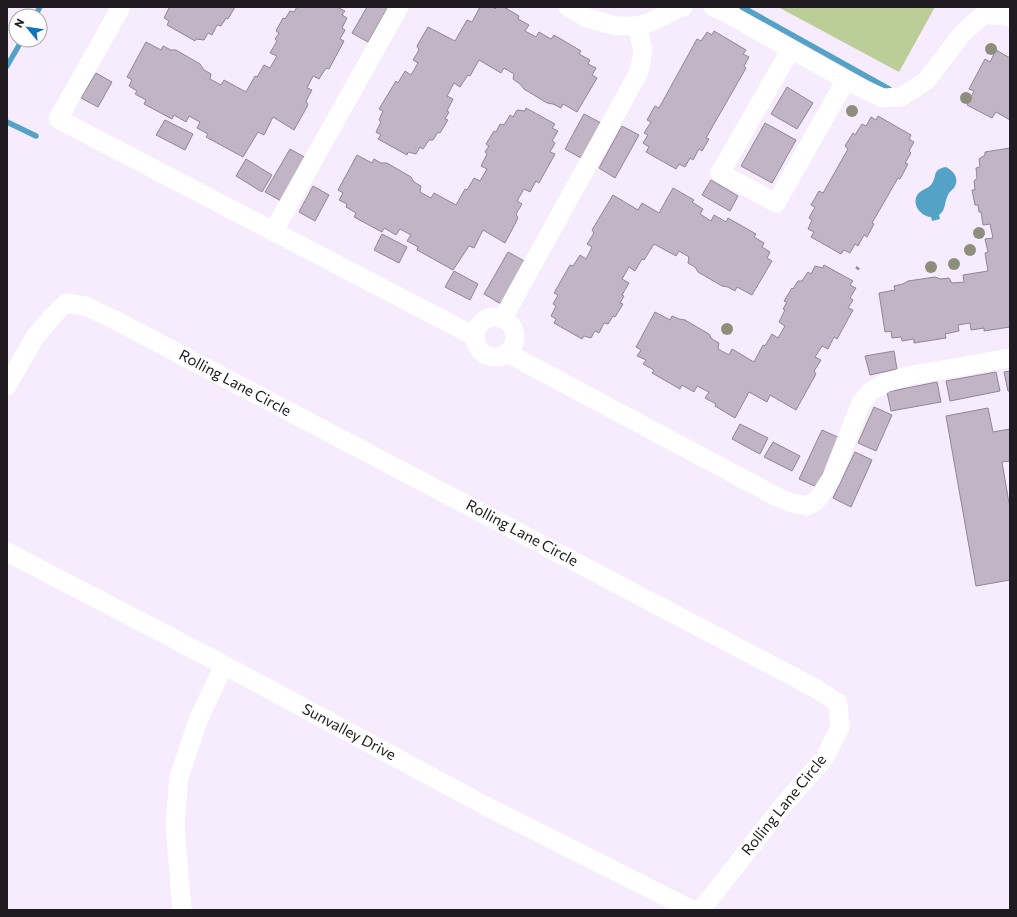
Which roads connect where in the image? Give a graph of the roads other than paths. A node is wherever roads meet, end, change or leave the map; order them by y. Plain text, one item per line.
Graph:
1 (121, 7) edge
2 (399, 7) edge
3 (568, 7) edge
4 (683, 7) edge
5 (712, 7) edge
6 (1010, 18) edge
7 (637, 26) junction
8 (791, 49) junction
9 (846, 80) junction
10 (273, 232) junction
11 (503, 318) junction
12 (474, 336) junction
13 (507, 353) junction
14 (1010, 358) edge
15 (7, 386) edge
16 (7, 552) edge
17 (224, 665) junction
18 (182, 910) edge
19 (692, 910) edge
20 (700, 910) edge

1 - 10 street
2 - 10 street
3 - 7 street
4 - 7 street
5 - 8 street
6 - 9 street
7 - 11 street
8 - 9 street
8 - 9 street
10 - 12 street
11 - 12 street
11 - 13 street
12 - 13 street
13 - 14 street
15 - 20 street, Rolling Lane Circle
16 - 17 street, Sunvalley Drive
17 - 18 street
17 - 19 street, Sunvalley Drive

